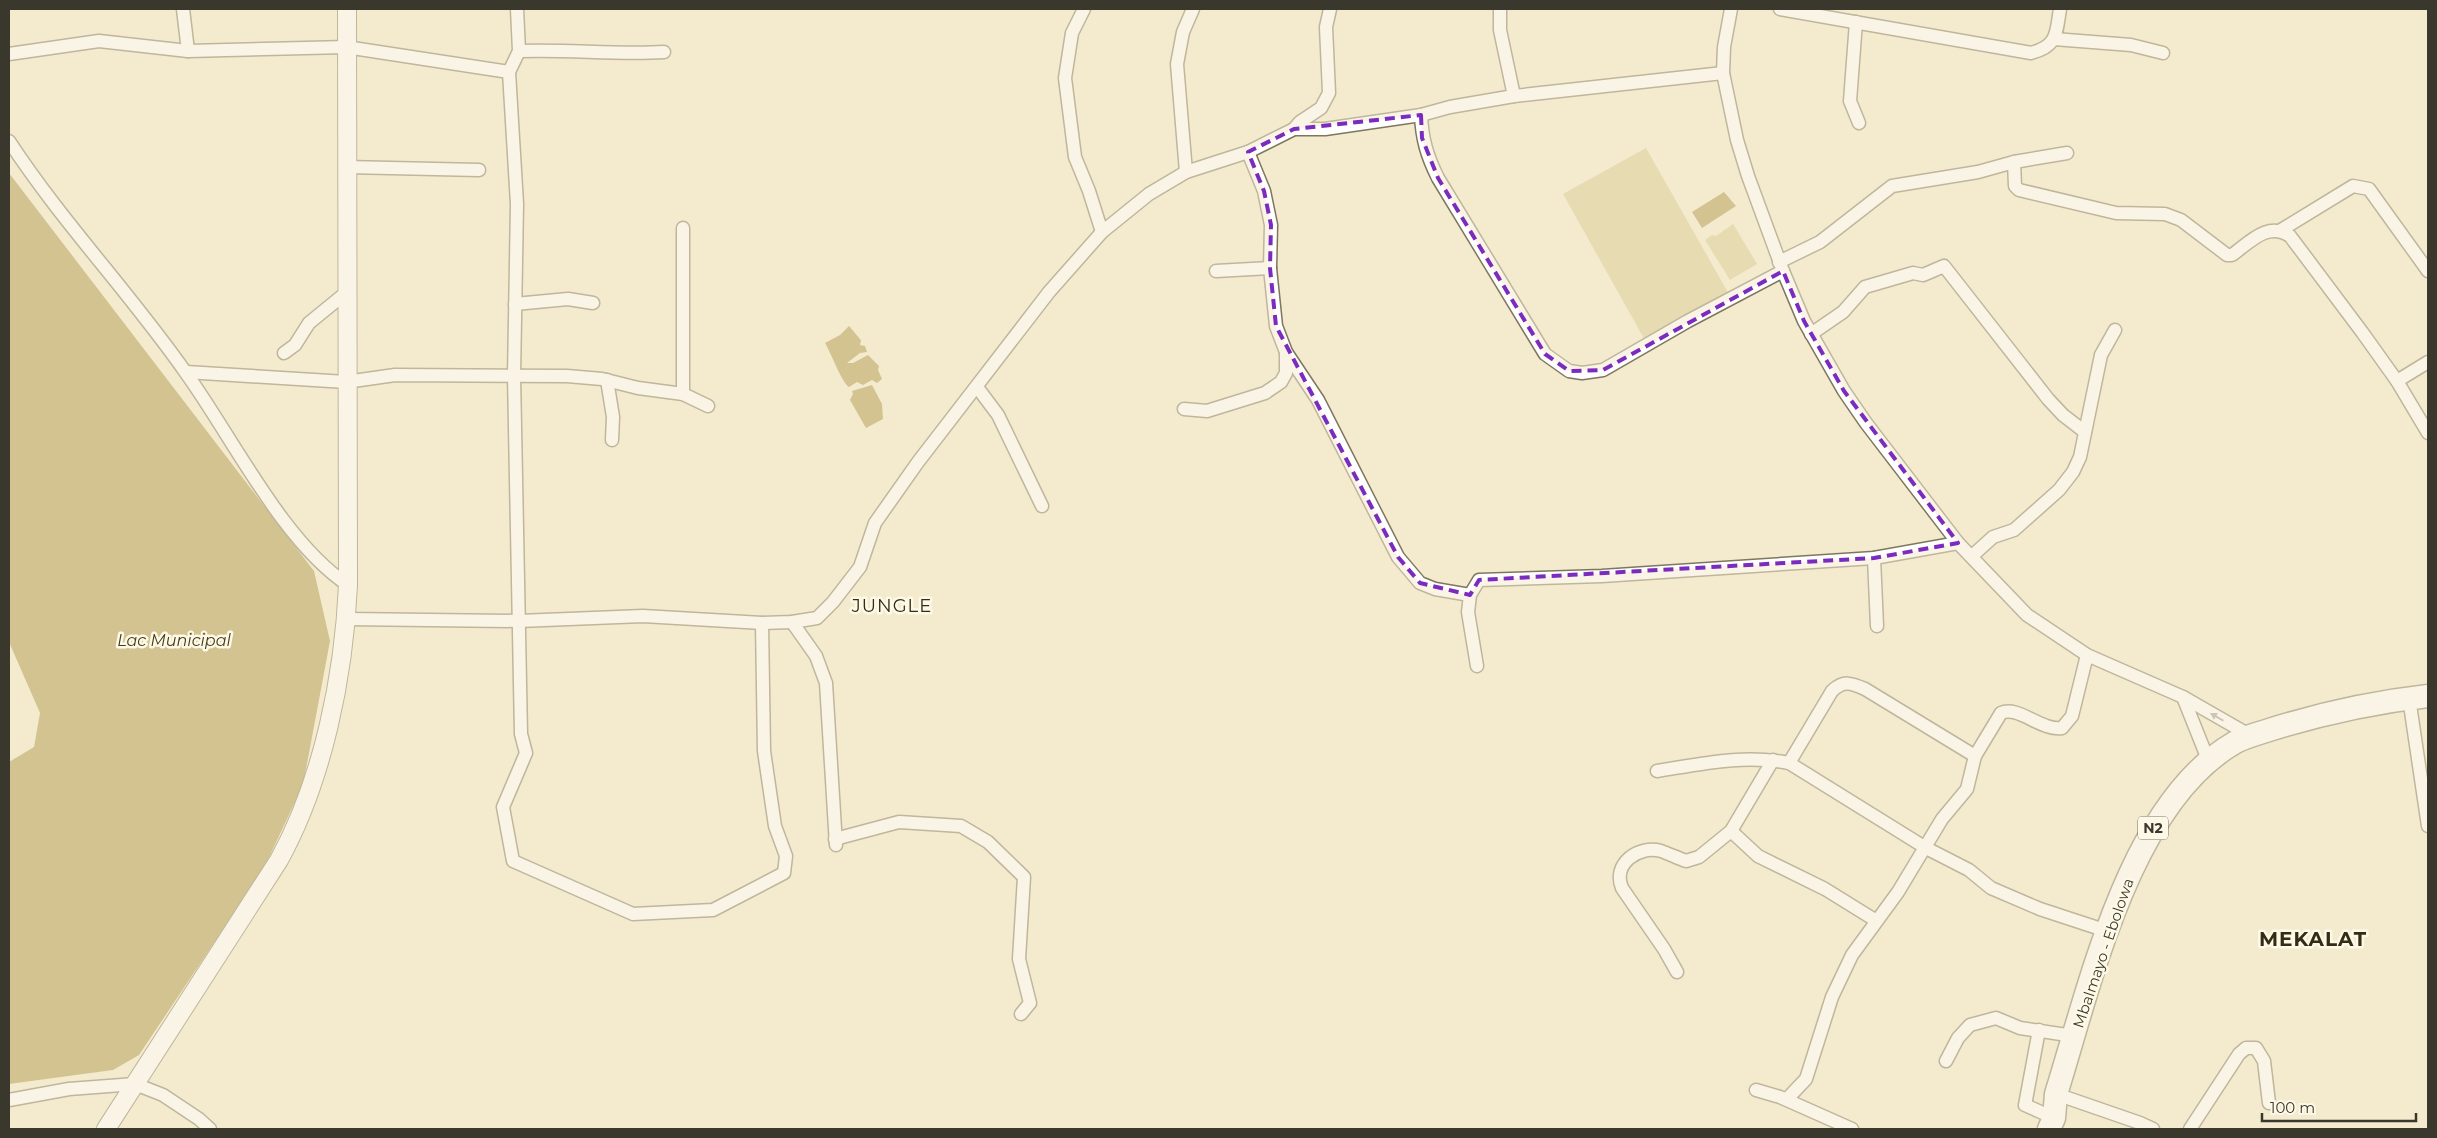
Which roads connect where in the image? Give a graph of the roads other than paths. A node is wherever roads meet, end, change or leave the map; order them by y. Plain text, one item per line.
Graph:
1 (183, 9) edge
2 (347, 9) edge
3 (517, 9) edge
4 (1084, 9) edge
5 (1193, 9) edge
6 (1330, 9) edge
7 (1500, 9) edge
8 (1731, 9) edge
9 (1780, 9) edge
10 (2060, 9) edge
11 (1856, 22) junction
12 (2054, 39) junction
13 (346, 48) junction
14 (188, 51) junction
15 (519, 51) junction
16 (664, 52) dead end
17 (2163, 53) dead end
18 (9, 54) edge
19 (509, 72) junction
20 (1723, 73) junction
21 (1514, 96) junction
22 (1422, 115) junction
23 (1859, 123) dead end
24 (1294, 129) junction
25 (9, 141) edge
26 (1248, 152) junction
27 (2067, 153) dead end
28 (2014, 162) junction
29 (346, 167) junction
30 (479, 170) dead end
31 (1186, 172) junction
32 (683, 228) dead end
33 (2281, 230) junction
34 (1102, 232) junction
35 (1781, 267) junction
36 (1270, 268) junction
37 (1216, 271) dead end
38 (2428, 271) edge
39 (347, 292) junction
40 (593, 303) dead end
41 (516, 304) junction
42 (2115, 330) dead end
43 (1811, 334) junction
44 (284, 352) dead end
45 (1286, 352) junction
46 (2428, 362) edge
47 (186, 372) junction
48 (514, 376) junction
49 (607, 380) junction
50 (2397, 381) junction
51 (346, 382) junction
52 (977, 387) junction
53 (683, 394) junction
54 (708, 406) dead end
55 (1184, 409) dead end
56 (2085, 432) junction
57 (2428, 433) edge
58 (612, 440) dead end
59 (1042, 506) dead end
60 (1958, 543) junction
61 (1972, 556) junction
62 (1874, 558) junction
63 (348, 585) junction
64 (1470, 595) junction
65 (346, 619) junction
66 (519, 621) junction
67 (792, 622) junction
68 (762, 623) junction
69 (1877, 626) dead end
70 (2087, 655) junction
71 (1477, 666) dead end
72 (2183, 697) junction
73 (2419, 697) edge
74 (2251, 736) junction
75 (1975, 756) junction
76 (1774, 760) junction
77 (2209, 762) junction
78 (1789, 763) junction
79 (1657, 771) dead end
80 (2428, 826) edge
81 (1730, 831) junction
82 (1926, 848) junction
83 (1875, 920) junction
84 (2107, 931) junction
85 (1677, 972) dead end
86 (1021, 1014) dead end
87 (2039, 1030) junction
88 (2074, 1036) junction
89 (1946, 1061) dead end
90 (135, 1084) junction
91 (1756, 1090) dead end
92 (2056, 1094) junction
93 (1787, 1099) junction
94 (9, 1100) edge
95 (2269, 1103) dead end
96 (2051, 1123) edge
97 (106, 1129) edge
98 (210, 1129) edge
99 (1852, 1129) edge
100 (2153, 1129) edge
101 (2190, 1129) edge

1 - 14 street
2 - 13 street
3 - 15 street
4 - 34 street
5 - 31 street
6 - 24 street
7 - 21 street
8 - 20 street
9 - 11 street
10 - 12 street
11 - 12 street
11 - 23 street
12 - 17 street
13 - 14 street
13 - 19 street
13 - 29 street
14 - 18 street
15 - 16 street
15 - 19 street
19 - 41 street
20 - 21 street
20 - 35 street
21 - 22 street
22 - 24 street
22 - 35 street
24 - 26 street
25 - 47 street
26 - 31 street
26 - 36 street
27 - 28 street
28 - 33 street
28 - 35 street
29 - 30 street
29 - 39 street
31 - 34 street
32 - 53 street
33 - 38 street
33 - 50 street
34 - 52 street
35 - 43 street
36 - 37 street
36 - 45 street
39 - 44 street
39 - 51 street
40 - 41 street
41 - 48 street
42 - 56 street
43 - 56 street
43 - 60 street
45 - 55 street
45 - 64 street
46 - 50 street
47 - 51 street
47 - 63 street
48 - 49 street
48 - 51 street
48 - 66 street
49 - 53 street
49 - 58 street
50 - 57 street
51 - 63 street
52 - 59 street
52 - 67 street
53 - 54 street
56 - 61 street
60 - 61 street
60 - 62 street
61 - 70 street
62 - 64 street
62 - 69 street
63 - 65 street
64 - 71 street
65 - 66 street
65 - 90 street
66 - 68 street
66 - 68 street
67 - 68 street
67 - 86 street
70 - 72 street
70 - 75 street
74 -> 72 street
72 - 77 street
73 - 74 highway, Mbalmayo - Ebolowa / N2
73 - 80 street
74 - 77 highway, Mbalmayo - Ebolowa / N2
75 - 78 street
75 - 82 street
76 - 78 street
76 - 79 street
76 - 81 street
77 - 84 highway, Mbalmayo - Ebolowa / N2
78 - 82 street
81 - 83 street
81 - 85 street
82 - 83 street
82 - 84 street
83 - 93 street
84 - 88 highway, Mbalmayo - Ebolowa / N2
87 - 88 street
87 - 89 street
87 - 96 street
88 - 92 highway, Mbalmayo - Ebolowa / N2
90 - 94 street
90 - 97 street
90 - 98 street
91 - 93 street
92 - 96 highway, Mbalmayo - Ebolowa / N2
92 - 100 street
93 - 99 street
95 - 101 street

